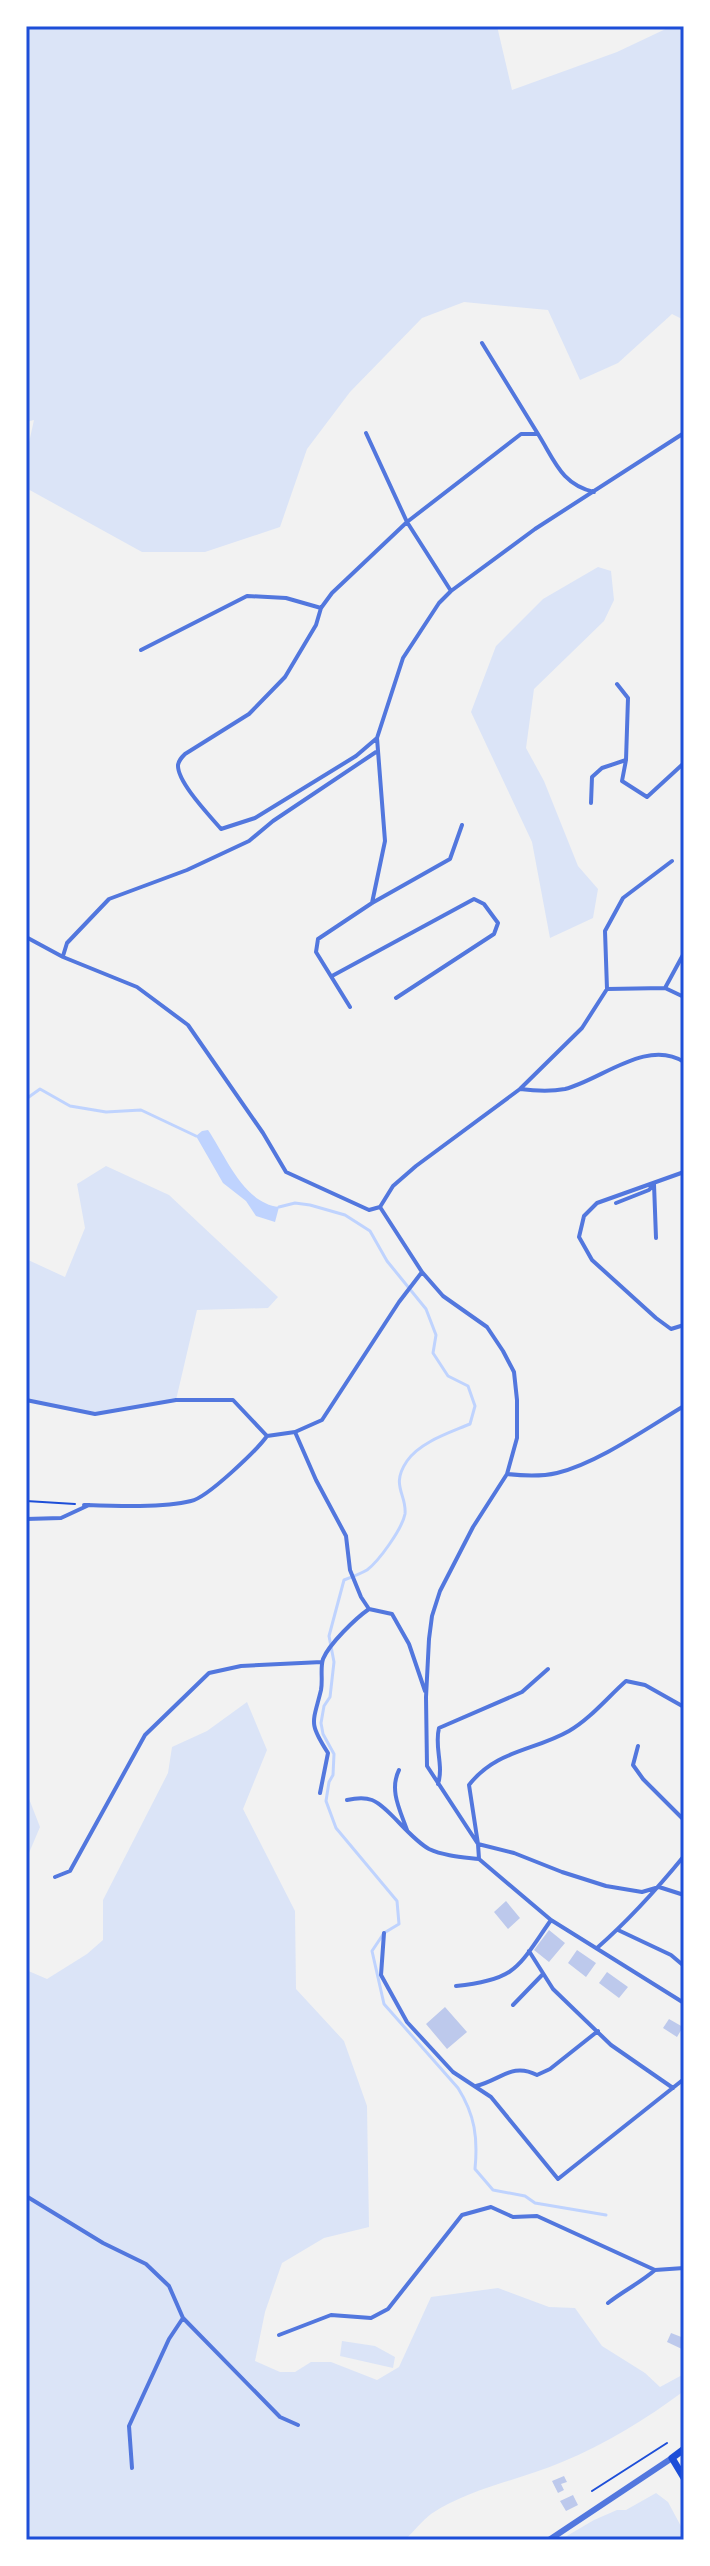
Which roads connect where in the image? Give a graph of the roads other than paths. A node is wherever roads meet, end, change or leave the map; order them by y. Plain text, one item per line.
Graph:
1 (482, 343) dead end
2 (366, 433) dead end
3 (684, 433) edge
4 (538, 434) junction
5 (594, 492) junction
6 (407, 522) junction
7 (451, 591) junction
8 (321, 608) junction
9 (141, 650) dead end
10 (617, 684) dead end
11 (377, 738) junction
12 (376, 752) junction
13 (626, 760) junction
14 (684, 763) edge
15 (591, 803) dead end
16 (255, 818) junction
17 (273, 821) junction
18 (462, 825) dead end
19 (672, 861) dead end
20 (372, 903) junction
21 (26, 937) edge
22 (684, 953) edge
23 (63, 957) junction
24 (332, 976) junction
25 (665, 988) junction
26 (607, 989) junction
27 (684, 997) edge
28 (396, 998) dead end
29 (350, 1007) dead end
30 (684, 1062) edge
31 (520, 1089) junction
32 (684, 1172) edge
33 (654, 1184) junction
34 (616, 1203) dead end
35 (380, 1207) junction
36 (656, 1238) dead end
37 (422, 1272) junction
38 (684, 1325) edge
39 (26, 1400) edge
40 (684, 1406) edge
41 (295, 1432) junction
42 (267, 1436) junction
43 (507, 1474) junction
44 (26, 1519) edge
45 (369, 1609) junction
46 (322, 1662) junction
47 (548, 1669) dead end
48 (426, 1697) junction
49 (684, 1707) edge
50 (638, 1746) dead end
51 (399, 1770) dead end
52 (438, 1784) junction
53 (320, 1793) dead end
54 (347, 1800) dead end
55 (684, 1820) edge
56 (408, 1833) junction
57 (478, 1844) junction
58 (684, 1856) edge
59 (479, 1859) junction
60 (55, 1877) dead end
61 (659, 1887) junction
62 (684, 1895) edge
63 (551, 1920) junction
64 (618, 1930) junction
65 (384, 1933) dead end
66 (597, 1948) junction
67 (529, 1951) junction
68 (684, 1966) edge
69 (543, 1974) junction
70 (456, 1986) dead end
71 (684, 2003) edge
72 (513, 2005) dead end
73 (598, 2031) junction
74 (684, 2079) edge
75 (475, 2086) junction
76 (673, 2088) junction
77 (26, 2196) edge
78 (684, 2268) edge
79 (655, 2270) junction
80 (608, 2303) dead end
81 (183, 2318) junction
82 (279, 2335) dead end
83 (298, 2425) dead end
84 (684, 2449) edge
85 (672, 2458) junction
86 (132, 2468) dead end
87 (684, 2478) edge
88 (549, 2540) edge

1 - 4 street
2 - 6 street
3 - 5 street
4 - 5 street
4 - 6 street
5 - 7 street
6 - 7 street
6 - 8 street
7 - 11 street
8 - 9 street
8 - 16 street
10 - 13 street
11 - 12 street
11 - 16 street
12 - 17 street
12 - 20 street
13 - 14 street
13 - 15 street
16 - 17 street
17 - 23 street
18 - 20 street
19 - 26 street
20 - 24 street
21 - 23 street
22 - 25 street
23 - 35 street
24 - 28 street
24 - 29 street
25 - 26 street
25 - 27 street
26 - 31 street
30 - 31 street
31 - 35 street
32 - 33 street
33 - 34 street
33 - 36 street
33 - 38 street
35 - 37 street
37 - 41 street
37 - 43 street
39 - 42 street
40 - 43 street
41 - 42 street
41 - 45 street
42 - 44 street
43 - 48 street
45 - 46 street
45 - 48 street
46 - 53 street
46 - 60 street
47 - 52 street
48 - 52 street
49 - 57 street
50 - 55 street
51 - 56 street
52 - 57 street
54 - 56 street
56 - 59 street
57 - 59 street
57 - 61 street
58 - 61 street
59 - 63 street
61 - 62 street
61 - 64 street
63 - 66 street
63 - 67 street
64 - 66 street
64 - 68 street
65 - 75 street
66 - 71 street
67 - 69 street
67 - 70 street
69 - 72 street
69 - 73 street
73 - 75 street
73 - 76 street
74 - 76 street
75 - 76 street
77 - 81 street
78 - 79 street
79 - 80 street
79 - 82 street
81 - 83 street
81 - 86 street
84 - 85 main road
85 - 87 main road
85 - 88 street

